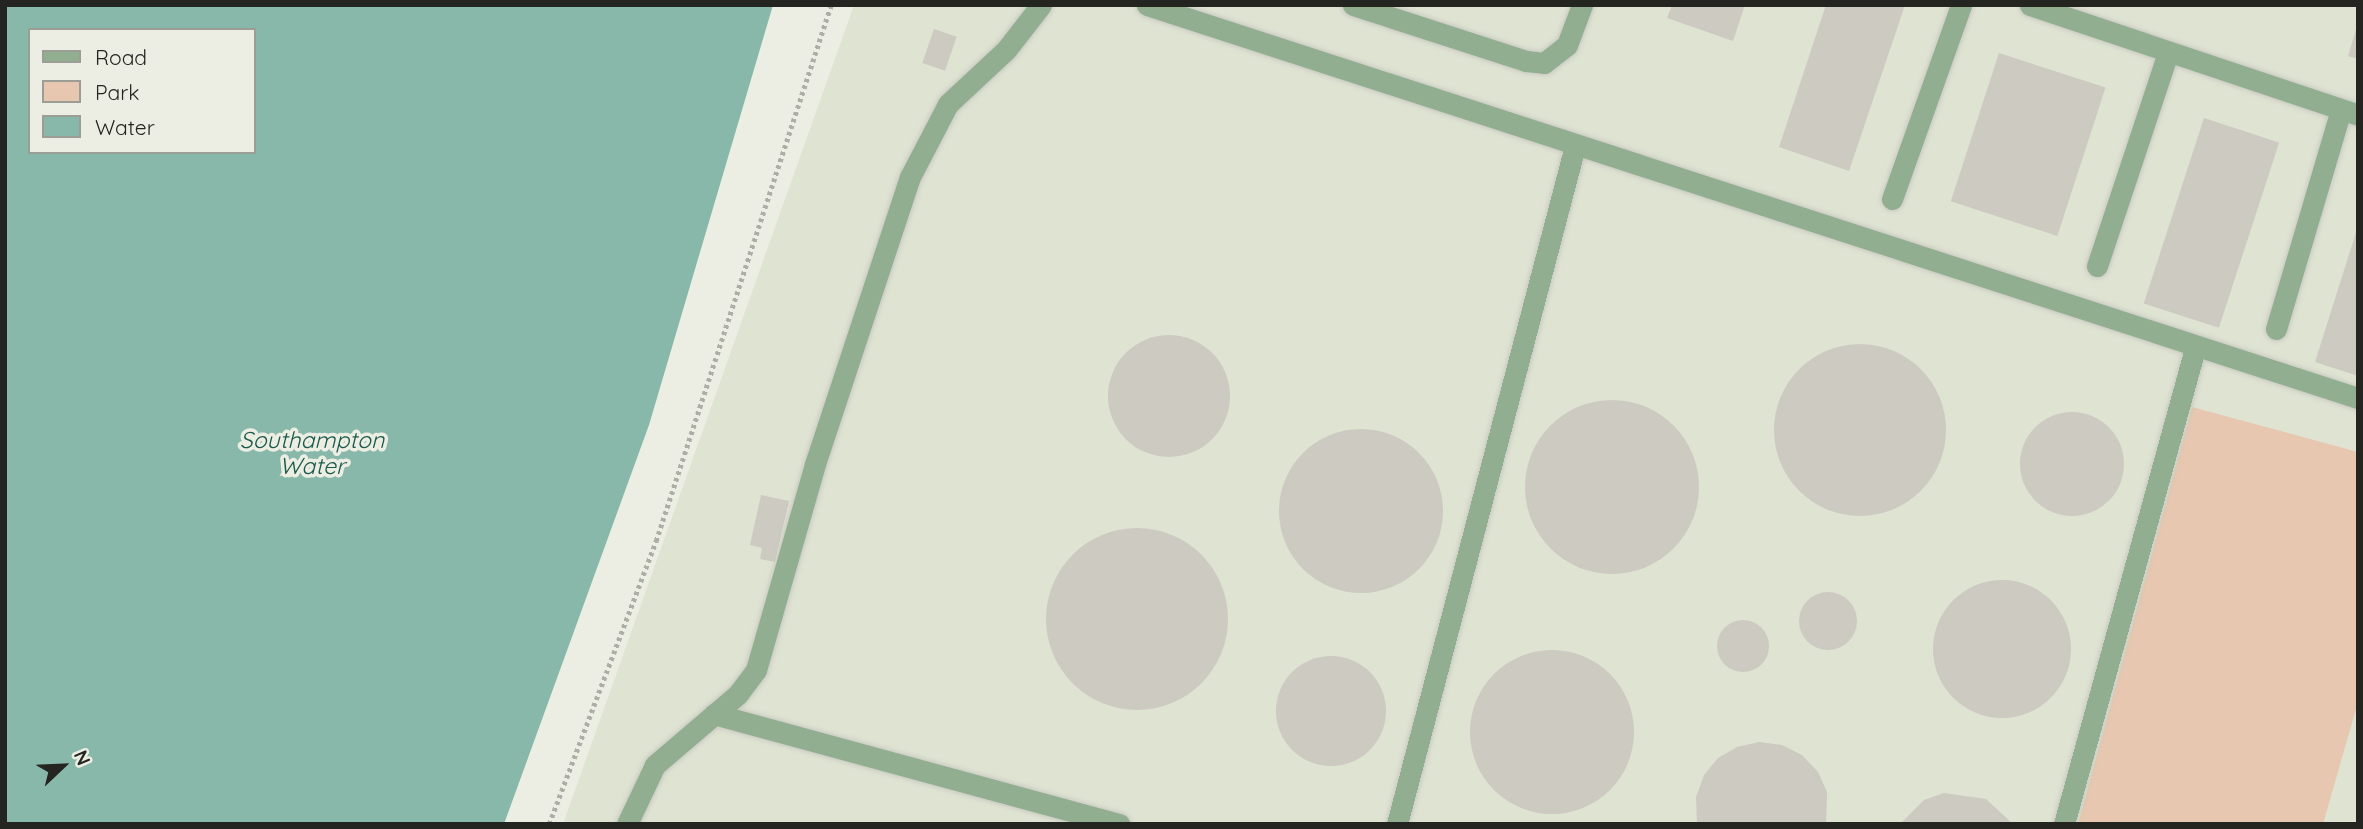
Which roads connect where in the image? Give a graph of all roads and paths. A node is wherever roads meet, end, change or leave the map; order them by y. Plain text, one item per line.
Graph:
1 (831, 5) edge
2 (1041, 5) edge
3 (1147, 5) edge
4 (1353, 5) edge
5 (1582, 5) edge
6 (1961, 5) edge
7 (2030, 5) edge
8 (2168, 52) junction
9 (2350, 112) edge
10 (1575, 146) junction
11 (1892, 199) dead end
12 (2097, 266) dead end
13 (2276, 329) dead end
14 (2196, 346) junction
15 (2358, 398) edge
16 (714, 714) junction
17 (549, 824) edge
18 (627, 824) edge
19 (1119, 824) edge
20 (1397, 824) edge
21 (2064, 824) edge

1 - 17 path
2 - 16 lane
3 - 10 lane
4 - 5 lane
6 - 11 lane
7 - 8 lane
8 - 9 lane
8 - 12 lane
9 - 13 lane
10 - 14 lane
10 - 20 lane
14 - 15 lane
14 - 21 lane
16 - 18 lane
16 - 19 lane

